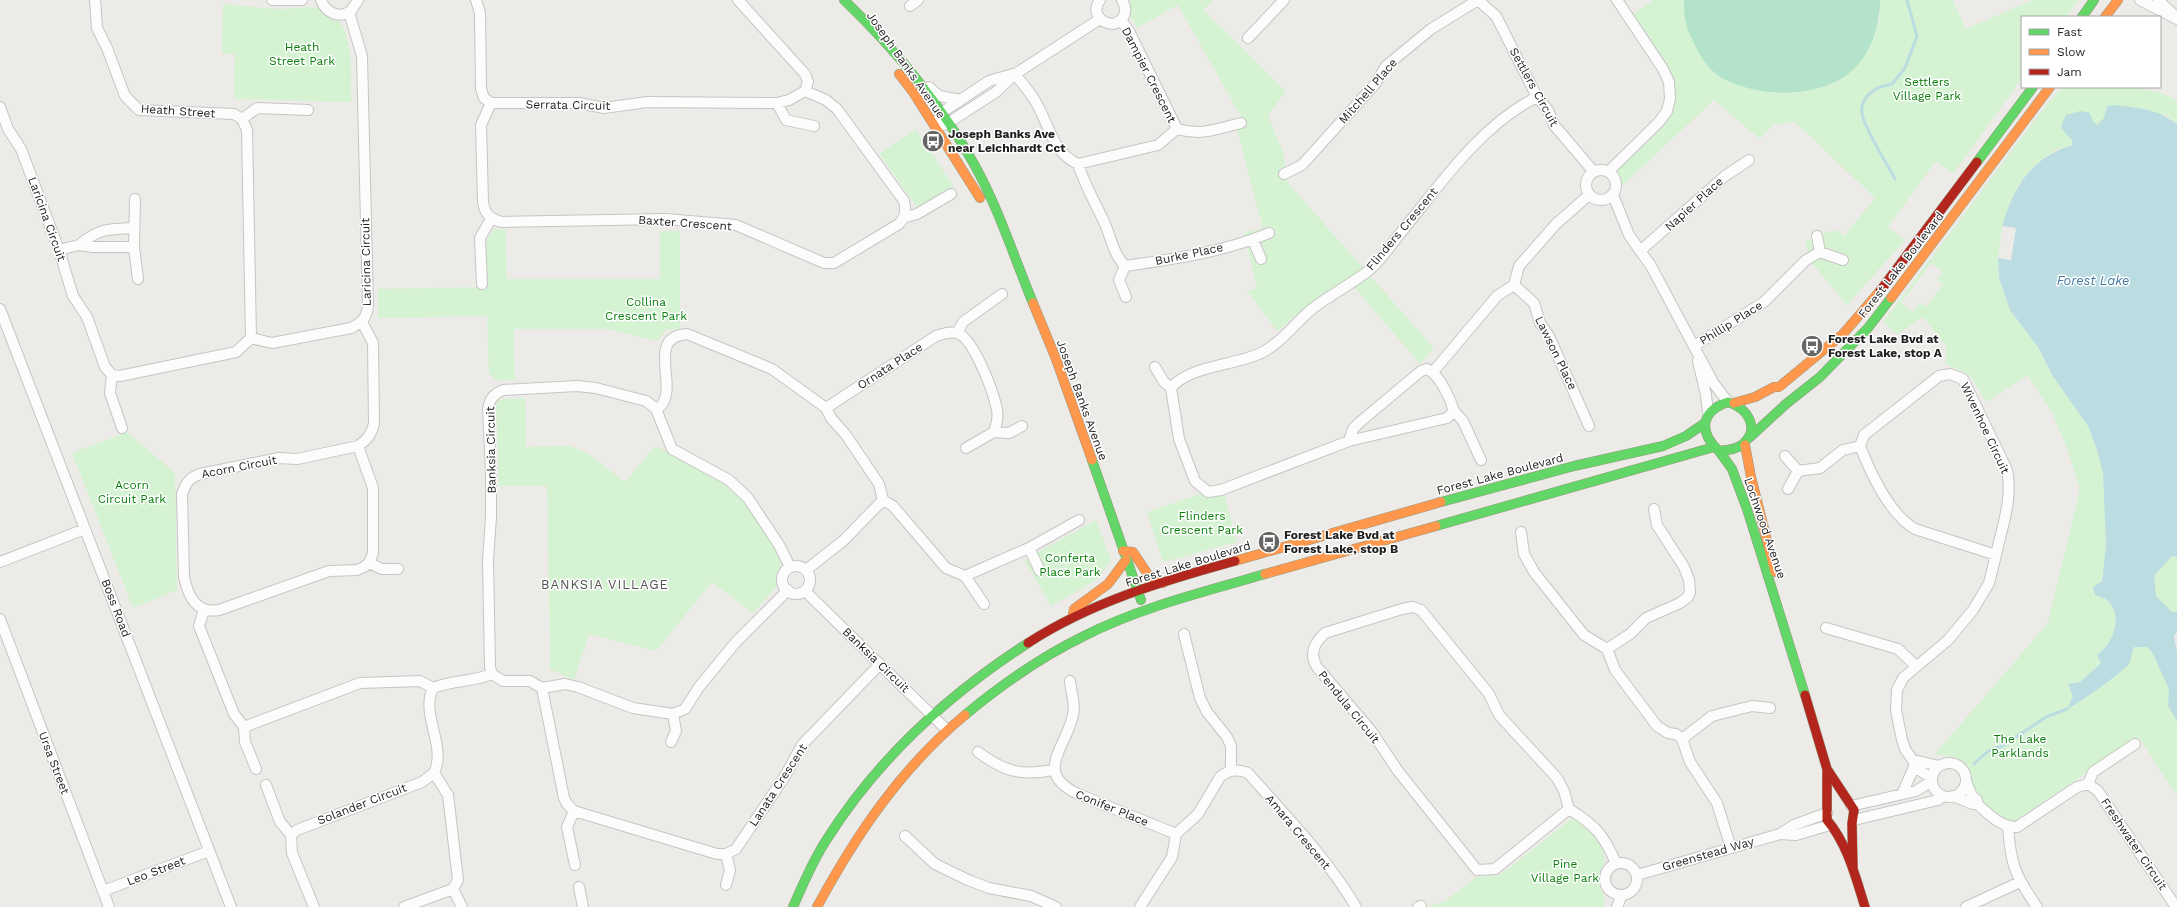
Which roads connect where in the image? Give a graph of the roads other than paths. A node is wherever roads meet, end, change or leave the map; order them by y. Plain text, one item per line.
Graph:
1 (95, 0) edge
2 (272, 0) edge
3 (302, 0) edge
4 (321, 0) edge
5 (358, 0) edge
6 (476, 0) edge
7 (738, 0) edge
8 (1100, 0) edge
9 (1122, 0) edge
10 (1284, 0) edge
11 (1478, 0) edge
12 (1617, 0) edge
13 (2094, 0) edge
14 (2118, 0) edge
15 (2140, 0) edge
16 (2158, 0) edge
17 (848, 3) edge
18 (349, 12) junction
19 (2083, 16) edge
20 (2106, 16) edge
21 (1100, 19) junction
22 (2177, 19) edge
23 (1121, 20) junction
24 (1248, 38) dead end
25 (896, 65) junction
26 (1014, 74) junction
27 (2032, 88) edge
28 (2049, 88) edge
29 (805, 91) junction
30 (1537, 97) junction
31 (961, 100) junction
32 (491, 103) junction
33 (777, 103) junction
34 (0, 107) edge
35 (308, 110) dead end
36 (941, 113) junction
37 (242, 119) junction
38 (1241, 122) dead end
39 (948, 123) junction
40 (814, 126) dead end
41 (935, 127) junction
42 (1177, 130) junction
43 (1749, 160) dead end
44 (1078, 164) junction
45 (1594, 172) junction
46 (1608, 172) junction
47 (1284, 174) dead end
48 (951, 194) dead end
49 (1589, 195) junction
50 (1612, 195) junction
51 (135, 199) dead end
52 (906, 217) junction
53 (491, 219) junction
54 (134, 228) junction
55 (1269, 233) dead end
56 (1817, 236) dead end
57 (1253, 240) junction
58 (79, 245) junction
59 (134, 247) junction
60 (59, 250) junction
61 (1640, 251) junction
62 (1820, 252) junction
63 (1261, 259) dead end
64 (1016, 260) junction
65 (1842, 260) dead end
66 (1125, 266) junction
67 (138, 279) dead end
68 (482, 284) dead end
69 (1514, 285) junction
70 (1002, 294) dead end
71 (1126, 297) dead end
72 (0, 308) edge
73 (362, 322) junction
74 (957, 333) junction
75 (250, 338) junction
76 (1694, 346) junction
77 (1155, 367) dead end
78 (1433, 372) junction
79 (112, 375) junction
80 (1171, 388) junction
81 (1731, 403) junction
82 (826, 408) junction
83 (656, 409) junction
84 (1454, 411) junction
85 (1708, 412) junction
86 (1705, 423) junction
87 (1022, 426) dead end
88 (1589, 426) dead end
89 (122, 428) dead end
90 (994, 432) junction
91 (1747, 441) junction
92 (1349, 442) junction
93 (358, 446) junction
94 (1860, 446) junction
95 (966, 448) dead end
96 (1717, 449) junction
97 (1785, 456) dead end
98 (1481, 460) dead end
99 (1798, 471) junction
100 (1788, 489) dead end
101 (882, 500) junction
102 (1654, 509) dead end
103 (1079, 520) dead end
104 (85, 529) junction
105 (1520, 532) dead end
106 (1029, 548) junction
107 (1123, 551) junction
108 (1996, 554) junction
109 (1126, 560) junction
110 (0, 562) edge
111 (369, 562) junction
112 (790, 567) junction
113 (398, 569) dead end
114 (806, 570) junction
115 (1040, 571) dead end
116 (966, 576) junction
117 (1163, 584) junction
118 (788, 590) junction
119 (805, 591) junction
120 (1138, 591) junction
121 (984, 604) dead end
122 (204, 610) junction
123 (1146, 611) junction
124 (1073, 617) junction
125 (1782, 617) junction
126 (0, 619) edge
127 (1826, 628) dead end
128 (1184, 634) dead end
129 (1607, 649) junction
130 (880, 664) junction
131 (1916, 666) junction
132 (492, 674) junction
133 (1070, 682) dead end
134 (433, 688) junction
135 (542, 688) junction
136 (1770, 708) dead end
137 (674, 714) junction
138 (933, 717) junction
139 (244, 727) junction
140 (946, 730) junction
141 (1682, 740) junction
142 (671, 742) dead end
143 (2136, 744) dead end
144 (978, 752) dead end
145 (1914, 764) junction
146 (1939, 766) junction
147 (256, 769) dead end
148 (1827, 769) junction
149 (1053, 770) junction
150 (1231, 771) junction
151 (434, 773) junction
152 (1932, 779) junction
153 (1966, 781) junction
154 (266, 784) dead end
155 (2088, 784) junction
156 (1902, 794) junction
157 (1948, 796) junction
158 (1850, 804) junction
159 (1977, 804) junction
160 (1569, 809) junction
161 (574, 811) junction
162 (1827, 811) junction
163 (1853, 822) junction
164 (1832, 827) junction
165 (2008, 827) junction
166 (1176, 834) junction
167 (1780, 834) junction
168 (291, 835) junction
169 (905, 836) dead end
170 (1731, 848) junction
171 (209, 850) junction
172 (726, 854) junction
173 (1616, 863) junction
174 (575, 865) dead end
175 (1853, 869) junction
176 (1637, 875) junction
177 (2020, 882) junction
178 (726, 885) dead end
179 (579, 886) dead end
180 (453, 889) junction
181 (103, 891) junction
182 (1622, 895) junction
183 (109, 907) edge
184 (231, 907) edge
185 (314, 907) edge
186 (404, 907) edge
187 (462, 907) edge
188 (583, 907) edge
189 (793, 907) edge
190 (817, 907) edge
191 (1056, 907) edge
192 (1140, 907) edge
193 (1356, 907) edge
194 (1617, 907) edge
195 (1865, 907) edge
196 (1966, 907) edge
197 (2037, 907) edge
198 (2176, 907) edge

1 - 37 street, Heath Street
2 - 3 street
4 - 18 street
5 - 18 street
6 - 32 street
7 - 29 street
8 - 21 street
9 - 23 street
10 - 24 street
11 - 30 street, Settlers Circuit
11 - 47 street, Mitchell Place
12 - 46 street
13 - 19 main road
14 - 20 main road
15 - 22 street
16 - 22 street
17 - 25 main road, Joseph Banks Avenue
17 - 25 main road, Joseph Banks Avenue
18 - 73 street, Laricina Circuit
21 - 23 street
21 - 26 street
23 - 42 street, Dampier Crescent
25 - 31 street
25 - 36 main road, Joseph Banks Avenue
25 - 41 main road, Joseph Banks Avenue
26 - 31 street
26 - 39 street
26 - 44 street
27 - 81 main road, Forest Lake Boulevard
28 - 91 main road, Forest Lake Boulevard
29 - 33 street, Serrata Circuit
29 - 52 street
30 - 45 street, Settlers Circuit
30 - 80 street, Flinders Crescent
31 - 36 street
32 - 33 street, Serrata Circuit
32 - 53 street
33 - 40 street
34 - 60 street, Laricina Circuit
35 - 37 street
36 - 39 main road, Joseph Banks Avenue
36 - 41 street
37 - 75 street
38 - 42 street, Dampier Crescent
39 - 41 street
39 - 64 main road, Joseph Banks Avenue
41 - 64 main road, Joseph Banks Avenue
42 - 44 street, Dampier Crescent
43 - 61 street, Napier Place
44 - 66 street
45 - 46 street
45 - 49 street
46 - 50 street
48 - 52 street, Baxter Crescent
49 - 50 street
49 - 69 street
50 - 61 street
51 - 54 street
52 - 53 street, Baxter Crescent
53 - 68 street
54 - 58 street
54 - 59 street
55 - 57 street, Burke Place
56 - 62 street
57 - 63 street
57 - 66 street, Burke Place
58 - 59 street
58 - 60 street
59 - 67 street
60 - 79 street, Laricina Circuit
61 - 76 street
62 - 65 street
62 - 76 street, Phillip Place
64 - 107 main road, Joseph Banks Avenue
66 - 71 street
69 - 78 street
69 - 88 street, Lawson Place
70 - 74 street
72 - 104 street, Boss Road
73 - 75 street, Laricina Circuit
73 - 93 street
74 - 82 street, Ornata Place
74 - 90 street
75 - 79 street
76 - 81 street
76 - 85 street
77 - 80 street
78 - 84 street
78 - 92 street
79 - 89 street
80 - 92 street
81 - 85 main road
81 - 91 main road
82 - 83 street
82 - 101 street
83 - 112 street
83 - 132 street, Banksia Circuit
84 - 92 street
84 - 98 street
85 - 86 main road
86 - 96 main road
86 - 117 main road, Forest Lake Boulevard
87 - 90 street
90 - 95 street
91 - 96 main road
91 - 125 main road, Lochwood Avenue
93 - 111 street
93 - 122 street, Acorn Circuit
94 - 99 street
94 - 108 street
94 - 108 street, Wivenhoe Circuit
96 - 123 main road
96 - 125 main road, Lochwood Avenue
97 - 99 street
99 - 100 street
101 - 114 street
101 - 116 street
102 - 129 street
103 - 106 street
104 - 110 street
104 - 171 street, Boss Road
105 - 129 street
106 - 115 street
106 - 116 street
107 - 109 main road, Joseph Banks Avenue
107 - 117 main road
108 - 131 street, Wivenhoe Circuit
109 - 120 main road, Joseph Banks Avenue
109 - 124 main road
111 - 113 street
111 - 122 street
112 - 114 street
112 - 118 street
114 - 119 street
116 - 121 street
117 - 120 main road, Forest Lake Boulevard
118 - 119 street
118 - 137 street
119 - 130 street, Banksia Circuit
120 - 123 main road, Joseph Banks Avenue
120 - 124 main road, Forest Lake Boulevard
122 - 139 street
123 - 140 main road
124 - 138 main road, Forest Lake Boulevard
125 - 148 main road, Lochwood Avenue
126 - 181 street, Ursa Street
127 - 131 street
128 - 150 street
129 - 141 street
130 - 138 street, Banksia Circuit
130 - 172 street, Lanata Crescent
131 - 145 street, Wivenhoe Circuit
132 - 134 street
132 - 135 street
133 - 149 street
134 - 139 street
134 - 151 street
135 - 137 street
135 - 161 street
136 - 141 street
137 - 142 street
138 - 140 street, Banksia Circuit
138 - 189 main road, Forest Lake Boulevard
139 - 147 street
140 - 190 main road
141 - 170 street
143 - 155 street
144 - 149 street
145 - 146 street
145 - 152 street, Wivenhoe Circuit
145 - 156 street
146 - 152 street
146 - 153 street
148 - 158 main road, Lochwood Avenue
148 - 162 main road, Lochwood Avenue
149 - 166 street, Conifer Place
150 - 166 street
150 - 193 street, Amara Crescent
151 - 168 street, Solander Circuit
151 - 180 street
152 - 156 street
152 - 157 street
153 - 157 street
153 - 159 street
154 - 168 street
155 - 165 street
155 - 198 street, Freshwater Circuit
156 - 158 street
157 - 159 street
157 - 163 street
158 - 162 main road
158 - 163 main road, Lochwood Avenue
159 - 165 street
160 - 160 street, Pendula Circuit
160 - 173 street
161 - 172 street
161 - 174 street
162 - 164 main road, Lochwood Avenue
162 - 167 street, Greenstead Way
163 - 164 main road
163 - 175 main road, Lochwood Avenue
164 - 167 street, Greenstead Way
164 - 175 main road, Lochwood Avenue
165 - 177 street
166 - 192 street
167 - 170 street, Greenstead Way
168 - 185 street
169 - 191 street
170 - 176 street, Greenstead Way
171 - 181 street, Leo Street
171 - 184 street, Boss Road
172 - 178 street
173 - 176 street
173 - 182 street
175 - 195 main road, Lochwood Avenue
176 - 182 street
177 - 196 street
177 - 197 street
179 - 188 street
180 - 186 street
180 - 187 street
181 - 183 street, Ursa Street
182 - 194 street

